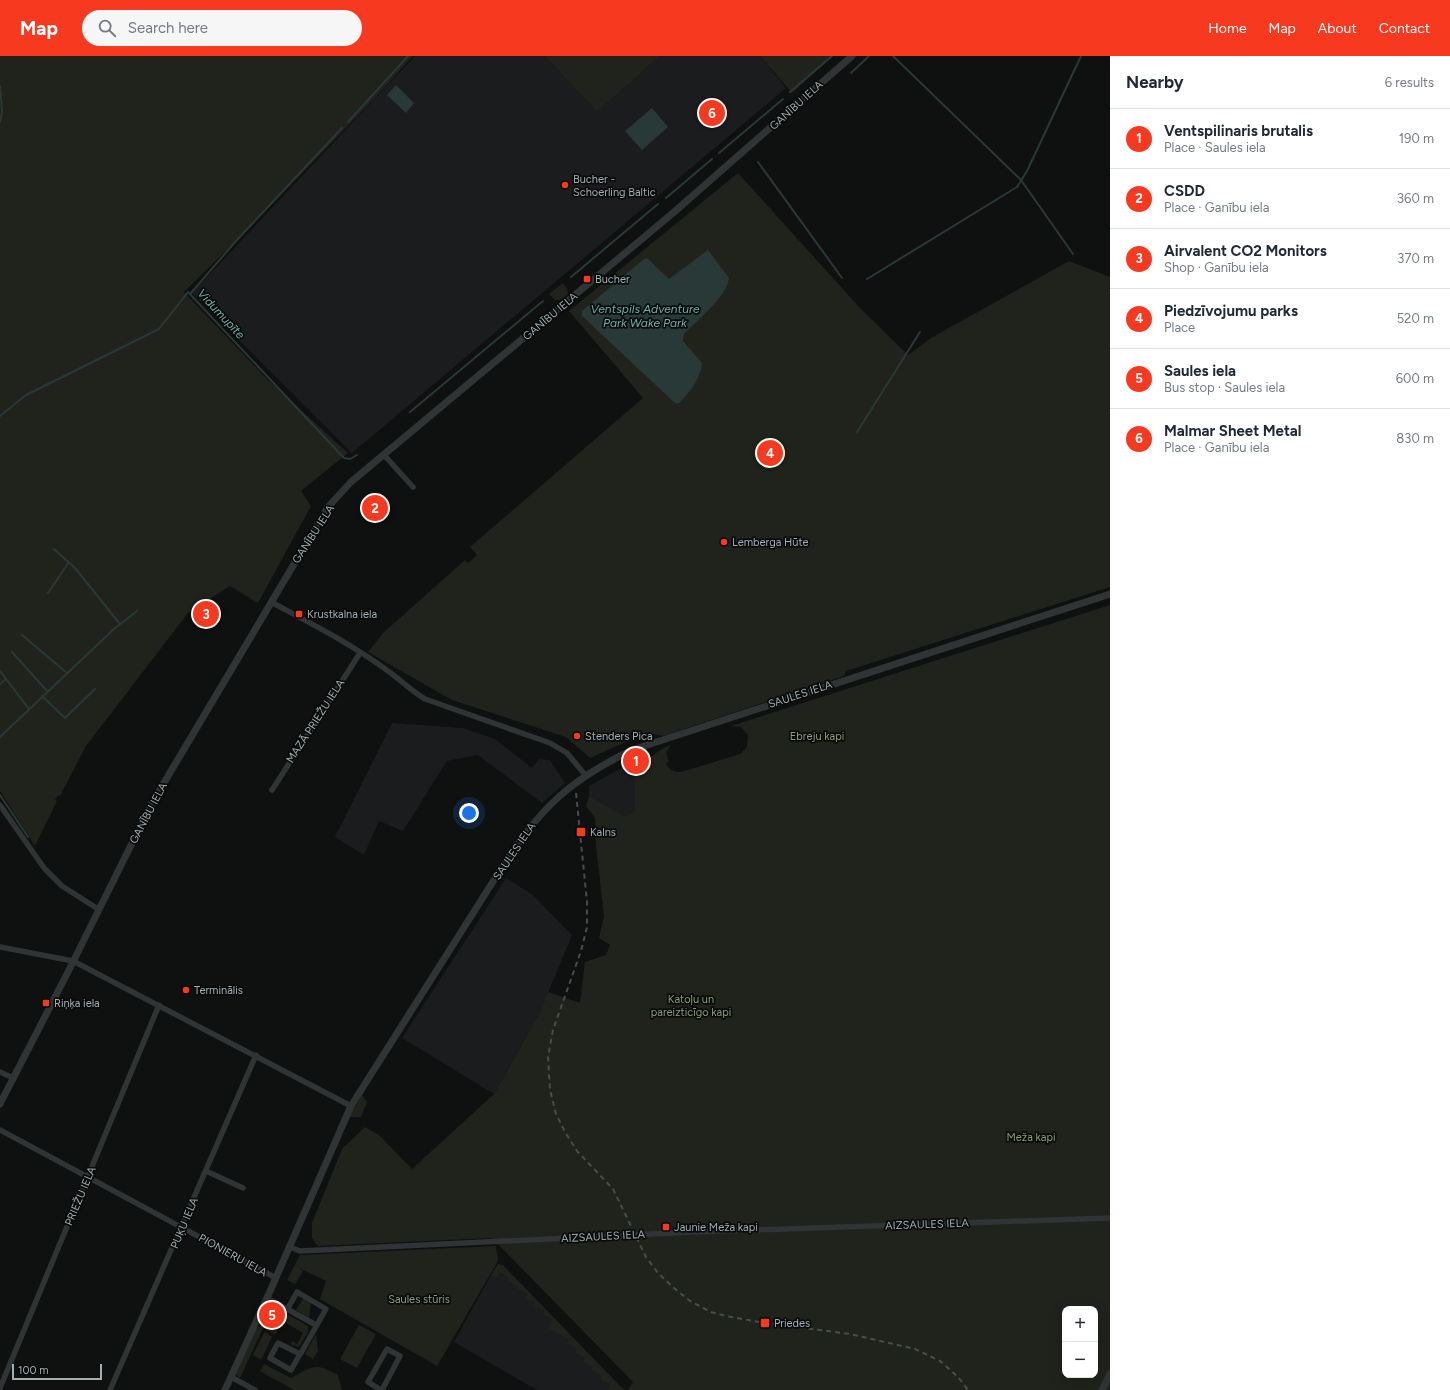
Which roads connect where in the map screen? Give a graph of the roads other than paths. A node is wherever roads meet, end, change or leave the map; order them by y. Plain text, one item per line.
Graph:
1 (852, 56) edge
2 (384, 454) junction
3 (413, 486) dead end
4 (1110, 594) edge
5 (271, 602) junction
6 (360, 652) junction
7 (586, 776) junction
8 (272, 790) dead end
9 (0, 805) edge
10 (98, 909) junction
11 (0, 947) edge
12 (73, 961) junction
13 (159, 1005) junction
14 (256, 1055) junction
15 (0, 1072) edge
16 (13, 1078) junction
17 (0, 1104) edge
18 (350, 1106) junction
19 (0, 1130) edge
20 (206, 1171) junction
21 (88, 1177) junction
22 (243, 1188) dead end
23 (1110, 1218) edge
24 (182, 1227) junction
25 (290, 1247) junction
26 (276, 1278) junction
27 (267, 1298) junction
28 (288, 1308) junction
29 (316, 1325) junction
30 (300, 1354) junction
31 (231, 1377) junction
32 (1109, 1378) edge
33 (0, 1388) edge
34 (110, 1390) edge
35 (225, 1390) edge
36 (254, 1390) edge
37 (381, 1390) edge
38 (1102, 1390) edge

1 - 2 street, GANĪBU IELA
2 - 3 street
2 - 5 street, GANĪBU IELA
4 - 7 street, SAULES IELA
5 - 6 street
5 - 10 street, GANĪBU IELA
6 - 7 street
6 - 8 street, MAZĀ PRIEŽU IELA
7 - 18 street, SAULES IELA
9 - 10 street
10 - 12 street, GANĪBU IELA
11 - 12 street
12 - 13 street
12 - 16 street, GANĪBU IELA
13 - 14 street
13 - 21 street, PRIEŽU IELA
14 - 18 street
14 - 20 street, PUĶU IELA
15 - 16 street
16 - 17 street, GANĪBU IELA
18 - 25 street, SAULES IELA
19 - 21 street, PIONIERU IELA
20 - 22 street
20 - 24 street, PUĶU IELA
21 - 24 street, PIONIERU IELA
21 - 33 street, PRIEŽU IELA
23 - 25 street, AIZSAULES IELA
24 - 26 street, PIONIERU IELA
24 - 34 street, PUĶU IELA
25 - 26 street, SAULES IELA
26 - 27 street, SAULES IELA
27 - 28 street
27 - 31 street, SAULES IELA
28 - 29 street
28 - 29 street
29 - 30 street
30 - 30 street
31 - 35 street, SAULES IELA
31 - 36 street
32 - 38 street
37 - 37 street

